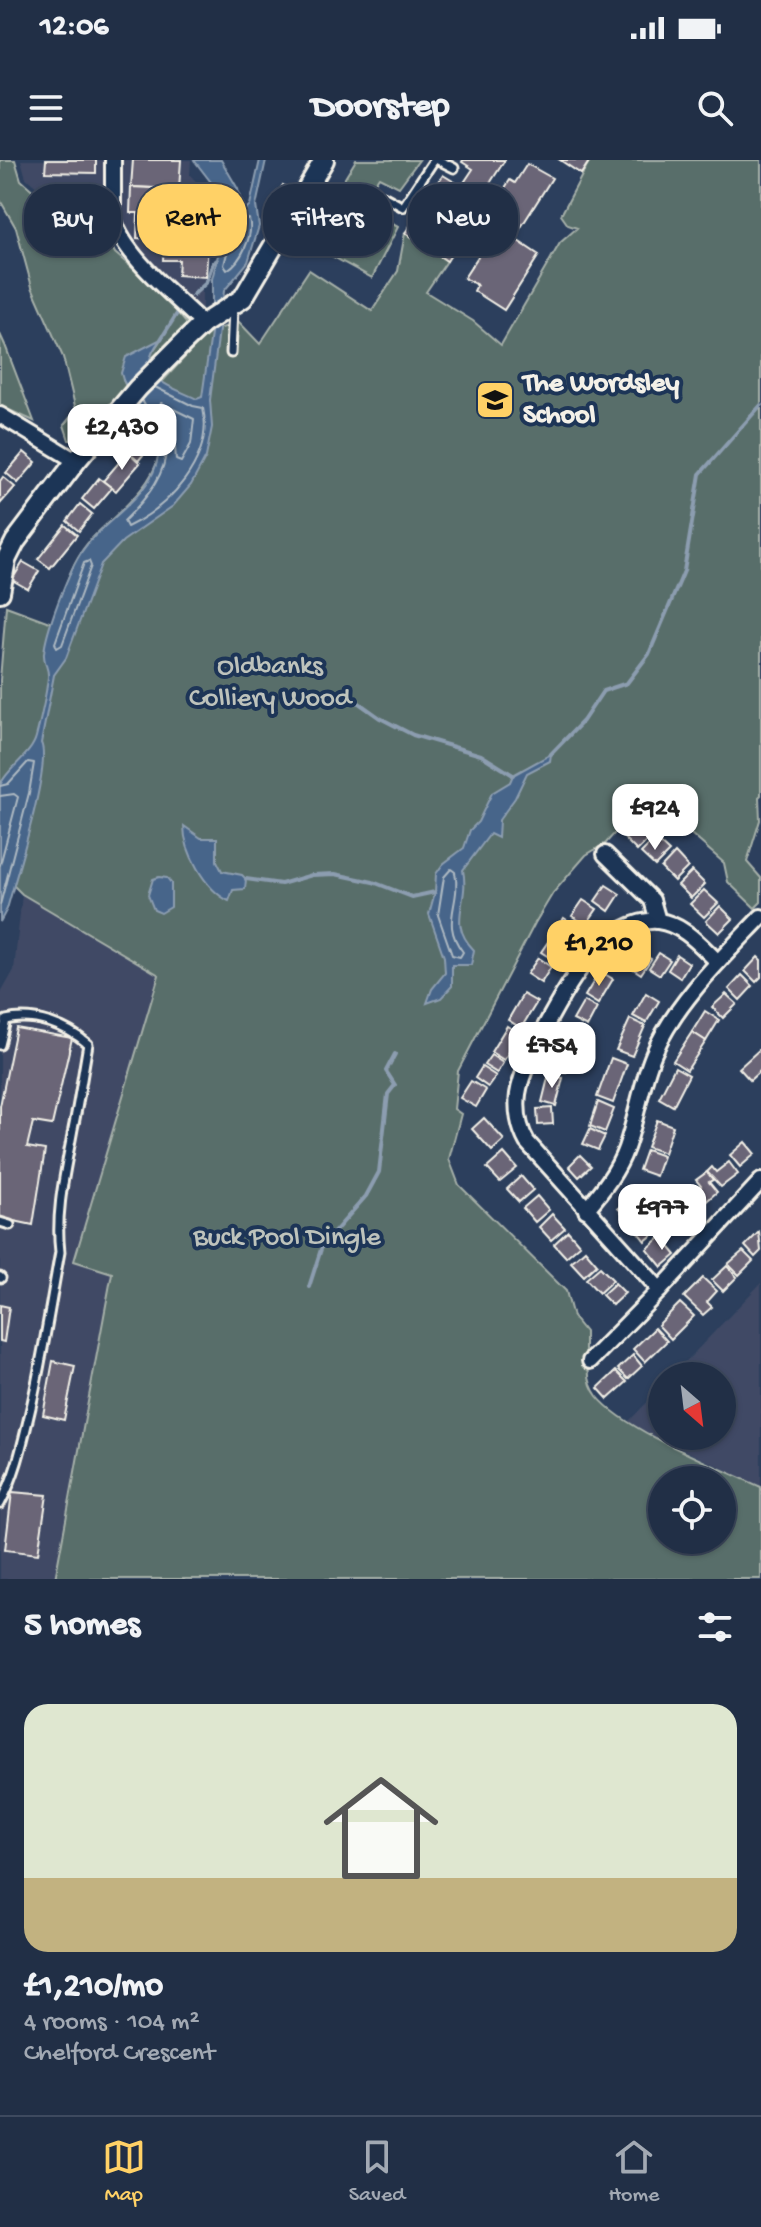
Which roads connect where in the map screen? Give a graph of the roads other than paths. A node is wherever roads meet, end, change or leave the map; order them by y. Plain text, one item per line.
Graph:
1 (113, 160) edge
2 (324, 160) edge
3 (436, 160) edge
4 (454, 168) dead end
5 (392, 201) edge
6 (233, 307) junction
7 (204, 323) junction
8 (231, 353) dead end
9 (0, 415) edge
10 (76, 461) junction
11 (0, 592) edge
12 (606, 861) dead end
13 (761, 917) edge
14 (658, 921) junction
15 (718, 962) junction
16 (0, 1045) edge
17 (761, 1181) edge
18 (586, 1210) junction
19 (0, 1222) edge
20 (10, 1225) dead end
21 (660, 1290) junction
22 (590, 1361) dead end
23 (0, 1504) edge

1 - 7 street
2 - 6 main road
3 - 4 lane
3 - 5 lane
6 - 7 main road
6 - 8 lane
7 - 10 main road
9 - 10 street
10 - 11 main road
12 - 14 street
13 - 15 street
14 - 15 street
14 - 18 street
15 - 18 street
16 - 23 lane
17 - 21 street
18 - 21 street
19 - 20 lane
21 - 22 street

